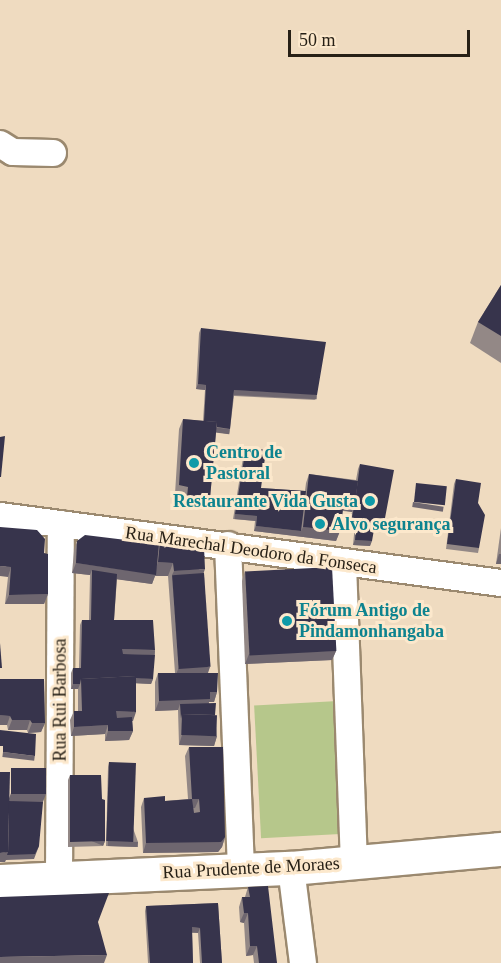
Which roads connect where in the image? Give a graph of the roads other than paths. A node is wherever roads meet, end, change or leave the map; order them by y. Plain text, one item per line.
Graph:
1 (0, 144) edge
2 (53, 153) dead end
3 (0, 516) edge
4 (60, 524) junction
5 (228, 545) junction
6 (343, 564) junction
7 (501, 584) edge
8 (501, 849) edge
9 (354, 863) junction
10 (291, 868) junction
11 (240, 871) junction
12 (59, 877) junction
13 (0, 881) edge
14 (303, 963) edge

1 - 2 street
3 - 4 street, Rua Marechal Deodoro da Fonseca
4 - 5 street, Rua Marechal Deodoro da Fonseca
4 - 12 street, Rua Rui Barbosa
5 - 6 street, Rua Marechal Deodoro da Fonseca
5 - 11 street
6 - 7 street, Rua Marechal Deodoro da Fonseca
6 - 9 street
8 - 9 main road, Rua Prudente de Moraes
9 - 10 main road, Rua Prudente de Moraes
10 - 11 main road, Rua Prudente de Moraes
10 - 14 street
11 - 12 main road, Rua Prudente de Moraes
12 - 13 main road, Rua Prudente de Moraes

